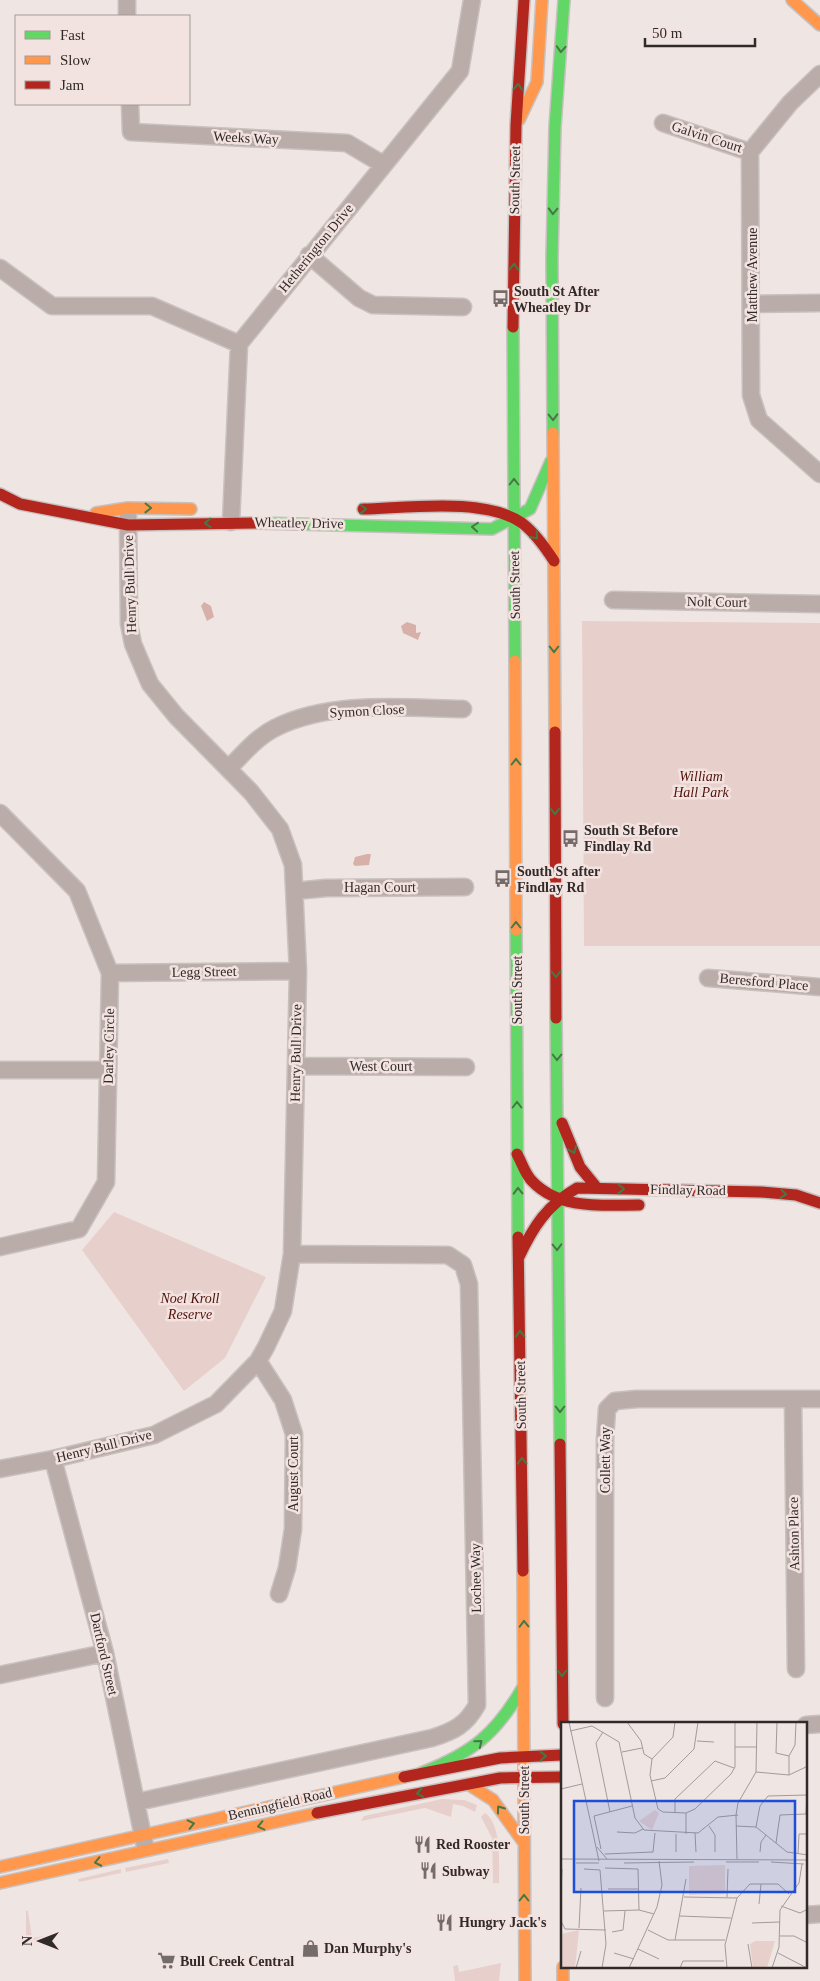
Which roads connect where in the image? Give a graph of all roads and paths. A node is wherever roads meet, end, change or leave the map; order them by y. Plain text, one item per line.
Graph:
1 (127, 0) edge
2 (472, 0) edge
3 (524, 0) edge
4 (542, 0) edge
5 (564, 0) edge
6 (792, 0) edge
7 (127, 15) edge
8 (820, 25) edge
9 (820, 74) edge
10 (130, 105) edge
11 (663, 123) dead end
12 (516, 126) junction
13 (750, 152) junction
14 (384, 165) junction
15 (309, 255) junction
16 (0, 268) edge
17 (820, 303) edge
18 (752, 304) junction
19 (463, 307) dead end
20 (239, 344) junction
21 (554, 455) junction
22 (820, 474) edge
23 (0, 494) edge
24 (128, 508) junction
25 (204, 509) dead end
26 (352, 509) dead end
27 (232, 513) junction
28 (82, 514) junction
29 (514, 518) junction
30 (128, 525) junction
31 (554, 561) junction
32 (613, 600) dead end
33 (820, 604) edge
34 (463, 709) dead end
35 (229, 768) junction
36 (0, 814) edge
37 (465, 887) dead end
38 (295, 891) junction
39 (298, 971) junction
40 (110, 973) junction
41 (708, 978) dead end
42 (820, 987) edge
43 (296, 1066) junction
44 (466, 1067) dead end
45 (0, 1070) edge
46 (108, 1070) junction
47 (557, 1108) junction
48 (517, 1154) junction
49 (597, 1188) junction
50 (557, 1198) junction
51 (742, 1204) dead end
52 (647, 1205) dead end
53 (820, 1205) edge
54 (0, 1247) edge
55 (292, 1254) junction
56 (519, 1257) junction
57 (258, 1361) junction
58 (820, 1398) edge
59 (793, 1399) junction
60 (53, 1459) junction
61 (0, 1469) edge
62 (279, 1594) dead end
63 (105, 1653) junction
64 (796, 1669) dead end
65 (0, 1675) edge
66 (524, 1685) junction
67 (605, 1698) dead end
68 (563, 1722) edge
69 (561, 1755) edge
70 (524, 1757) junction
71 (421, 1773) junction
72 (561, 1777) edge
73 (524, 1778) junction
74 (468, 1784) junction
75 (137, 1802) junction
76 (143, 1835) junction
77 (524, 1843) junction
78 (146, 1851) junction
79 (0, 1867) edge
80 (0, 1883) edge
81 (563, 1968) edge
82 (525, 1981) edge
83 (563, 1981) edge

1 - 7 street
2 - 14 street, Hetherington Drive
12 -> 3 main road, South Street
4 - 12 main road
5 -> 21 main road
6 - 8 main road
9 - 13 street
10 - 14 street, Weeks Way
11 - 13 street, Galvin Court
29 -> 12 main road, South Street
13 - 18 street, Matthew Avenue
14 - 15 street, Hetherington Drive
15 - 19 street
15 - 20 street, Hetherington Drive
16 - 20 street
17 - 18 street
18 - 22 street, Matthew Avenue
20 - 27 street
21 - 29 main road, Wheatley Drive
21 - 31 main road
23 - 28 main road, Wheatley Drive
24 -> 25 main road, Wheatley Drive
24 - 28 main road, Wheatley Drive
24 - 30 street, Henry Bull Drive
26 -> 29 main road, Wheatley Drive
29 -> 27 main road, Wheatley Drive
27 -> 30 main road, Wheatley Drive
28 - 30 main road, Wheatley Drive
29 -> 31 main road, Wheatley Drive
48 -> 29 main road, South Street
30 - 35 street, Henry Bull Drive
31 -> 47 main road
32 - 33 street, Nolt Court
34 - 35 street, Symon Close
35 - 38 street, Henry Bull Drive
36 - 40 street, Darley Circle
37 - 38 street, Hagan Court
38 - 39 street, Henry Bull Drive
39 - 40 street, Legg Street
39 - 43 street, Henry Bull Drive
40 - 46 street, Darley Circle
41 - 42 street, Beresford Place
43 - 44 street, West Court
43 - 55 street, Henry Bull Drive
45 - 46 street
46 - 54 street, Darley Circle
47 -> 49 main road
47 - 50 main road
48 - 50 main road, Findlay Road
56 -> 48 main road, South Street
49 - 50 main road, Findlay Road
49 -> 53 main road, Findlay Road
50 - 52 main road, Findlay Road
50 - 56 main road, Findlay Road
50 -> 68 main road
51 - 53 main road, Findlay Road
55 - 57 street, Henry Bull Drive
55 - 75 street, Lochee Way
66 -> 56 main road, South Street
57 - 60 street, Henry Bull Drive
57 - 62 street, August Court
58 - 59 street, Collett Way
59 - 64 street, Ashton Place
59 - 67 street, Collett Way
60 - 61 street, Henry Bull Drive
60 - 63 street, Dartford Street
63 - 65 street
63 - 75 street, Dartford Street
66 - 70 main road, South Street
71 -> 66 main road
70 -> 69 main road, Benningfield Road
70 - 71 main road, Benningfield Road
70 - 73 main road, South Street
76 -> 71 main road, Benningfield Road
72 - 73 main road, Benningfield Road
73 - 74 main road, Benningfield Road
73 - 77 main road, South Street
77 -> 74 main road
74 -> 78 main road, Benningfield Road
75 - 76 street, Dartford Street
76 - 78 street, Dartford Street
76 - 79 main road, Benningfield Road
82 -> 77 main road, South Street
78 -> 80 main road, Benningfield Road
81 - 83 main road

